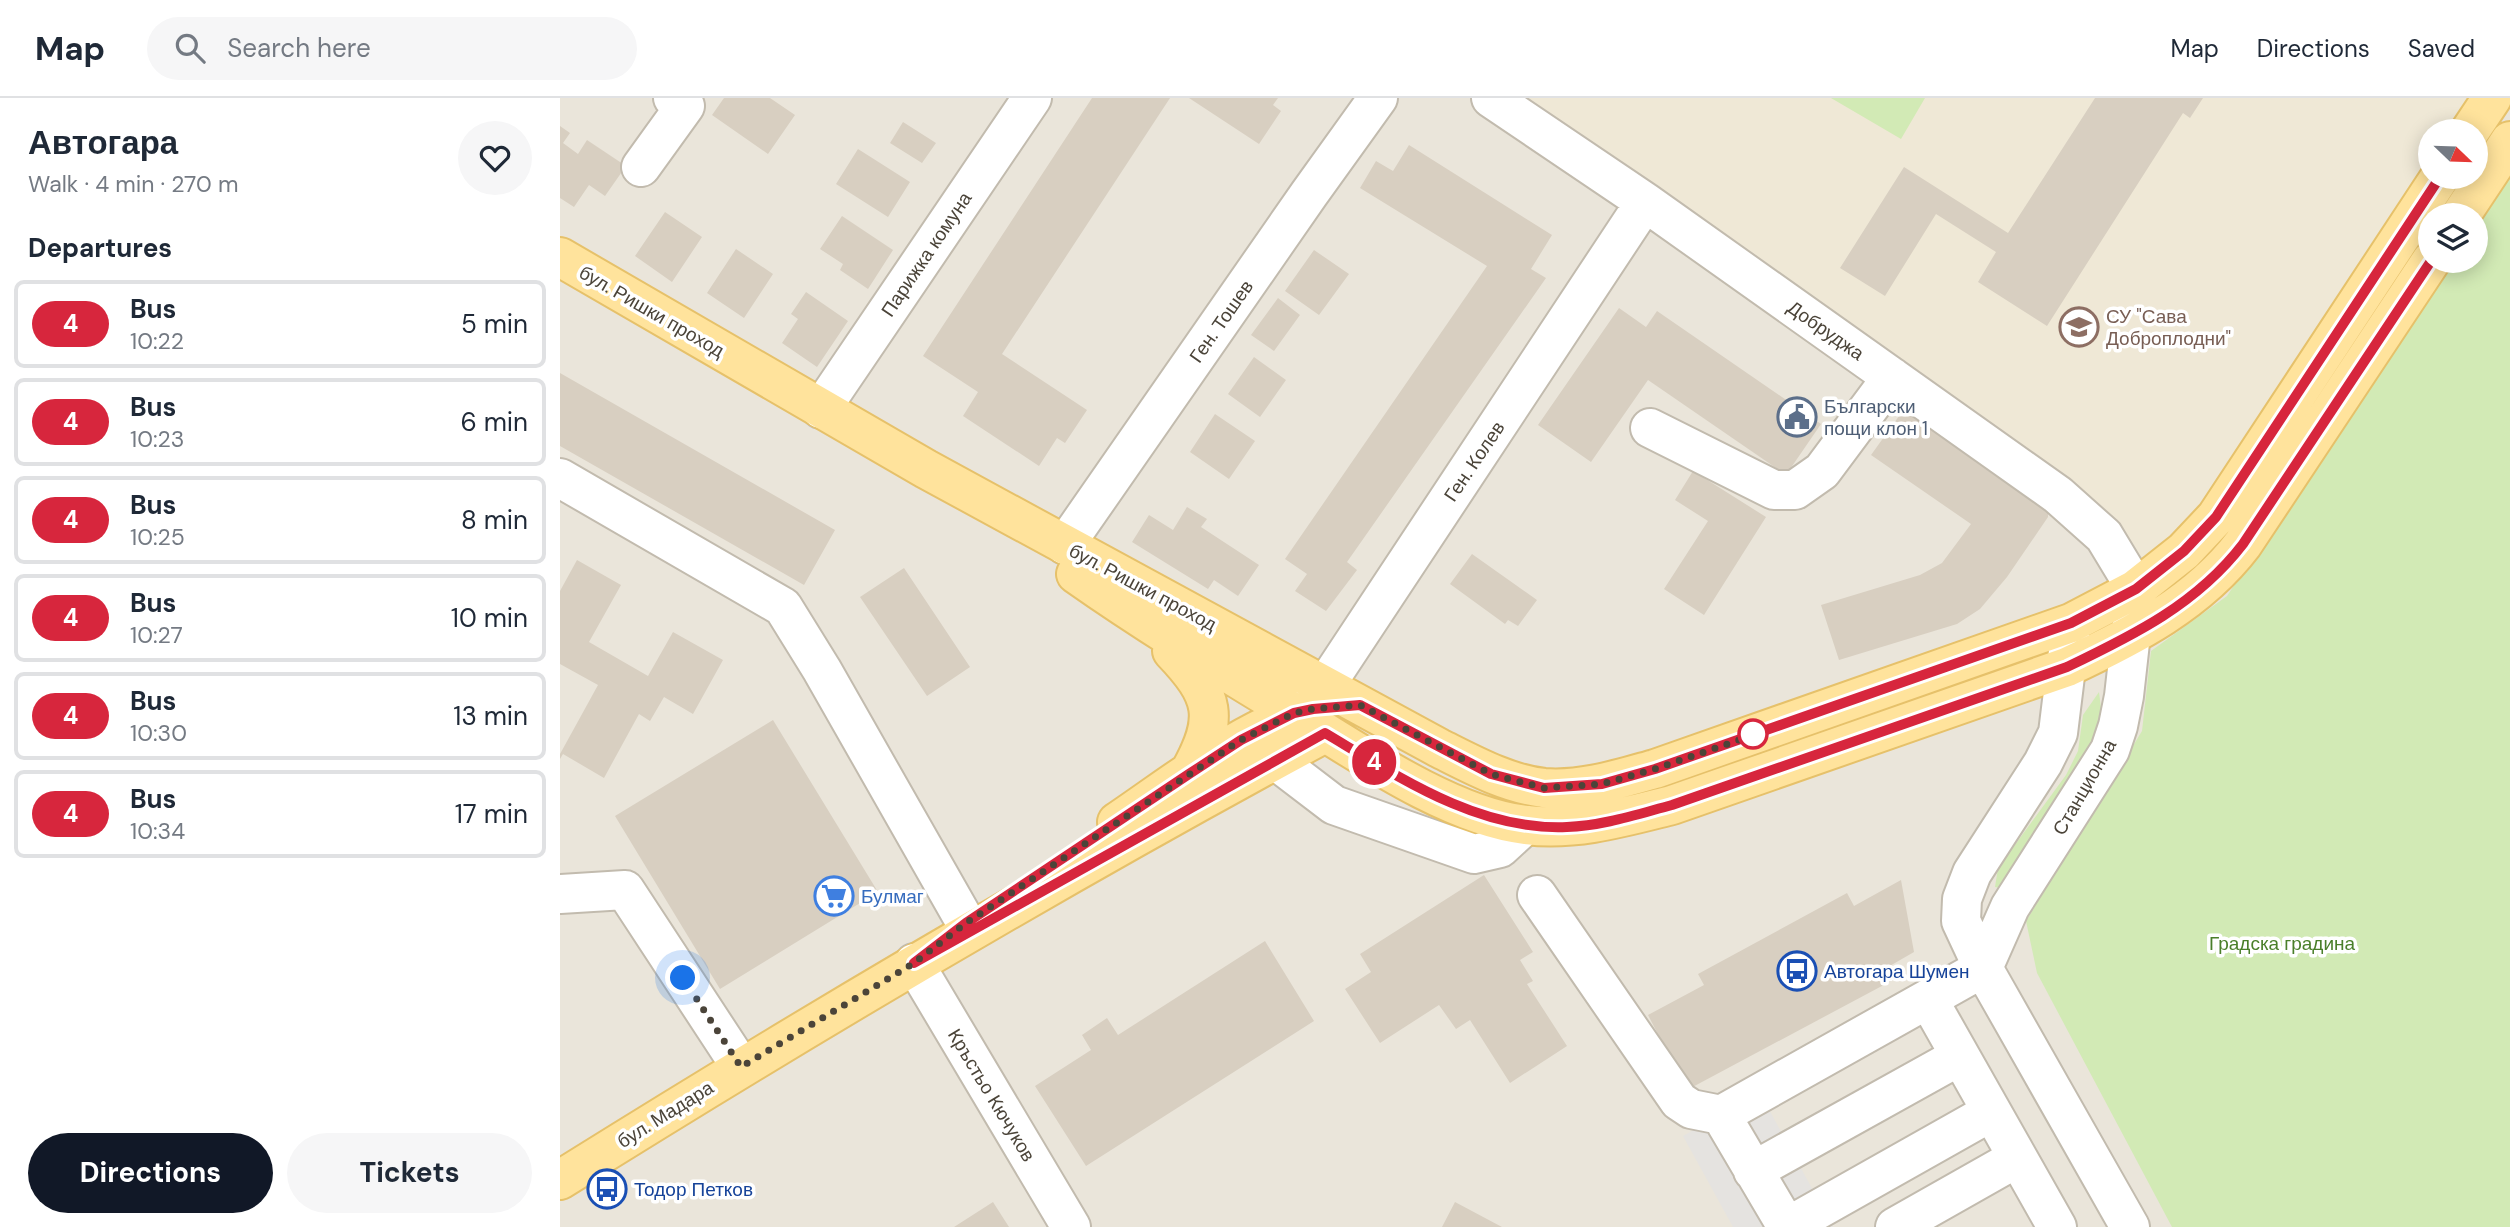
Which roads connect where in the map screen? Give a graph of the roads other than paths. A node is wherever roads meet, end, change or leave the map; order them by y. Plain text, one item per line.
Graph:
1 (1031, 98) edge
2 (1378, 98) edge
3 (1491, 98) edge
4 (2492, 98) edge
5 (683, 101) edge
6 (2478, 119) edge
7 (2510, 141) edge
8 (641, 167) dead end
9 (2433, 189) edge
10 (1645, 202) junction
11 (2469, 203) edge
12 (560, 257) edge
13 (2423, 273) edge
14 (1892, 377) junction
15 (821, 409) junction
16 (1650, 428) dead end
17 (926, 469) junction
18 (560, 478) edge
19 (1065, 545) junction
20 (2136, 589) junction
21 (1143, 622) junction
22 (2071, 623) junction
23 (2129, 638) junction
24 (2067, 667) junction
25 (1327, 709) junction
26 (1275, 760) junction
27 (1189, 774) junction
28 (1525, 825) junction
29 (560, 894) edge
30 (1537, 895) dead end
31 (966, 923) junction
32 (914, 963) junction
33 (1983, 968) junction
34 (1928, 999) junction
35 (1960, 1056) junction
36 (741, 1067) junction
37 (1991, 1112) junction
38 (1721, 1115) junction
39 (2017, 1158) junction
40 (1753, 1171) junction
41 (560, 1180) edge
42 (1070, 1227) edge
43 (1787, 1227) edge
44 (1895, 1227) edge
45 (2057, 1227) edge
46 (2130, 1227) edge

1 - 15 street, Парижка комуна
2 - 19 street, Ген. Тошев
3 - 10 street, Добруджа
4 - 6 main road
5 - 8 street
7 - 11 main road
9 - 20 main road
10 - 14 street, Добруджа
10 - 25 street, Ген. Колев
12 - 15 main road, бул. Ришки проход
13 - 23 main road
14 - 16 street
14 - 20 street, Добруджа
15 - 17 main road, бул. Ришки проход
17 - 19 main road, бул. Ришки проход
17 - 21 main road, бул. Ришки проход
18 - 31 street
19 - 25 main road, бул. Ришки проход
20 - 22 main road
20 - 23 street, Станционна
21 - 25 main road, бул. Ришки проход
21 - 27 main road
22 - 24 street
22 - 25 main road
23 - 24 main road
23 - 33 street, Станционна
24 - 28 main road
24 - 33 street
25 - 26 main road, бул. Мадара
25 - 27 main road, бул. Мадара
25 - 28 main road
26 - 28 street
26 - 32 main road, бул. Мадара
27 - 31 main road, бул. Мадара
29 - 36 street
30 - 38 street
31 - 32 main road, бул. Мадара
32 - 36 main road, бул. Мадара
32 - 42 street, Кръстьо Кючуков
33 - 34 street
33 - 46 street
34 - 35 street
34 - 38 street
35 - 37 street
35 - 40 street
36 - 41 main road, бул. Мадара
37 - 39 street
37 - 43 street
38 - 40 street
39 - 44 street
39 - 45 street
40 - 43 street

